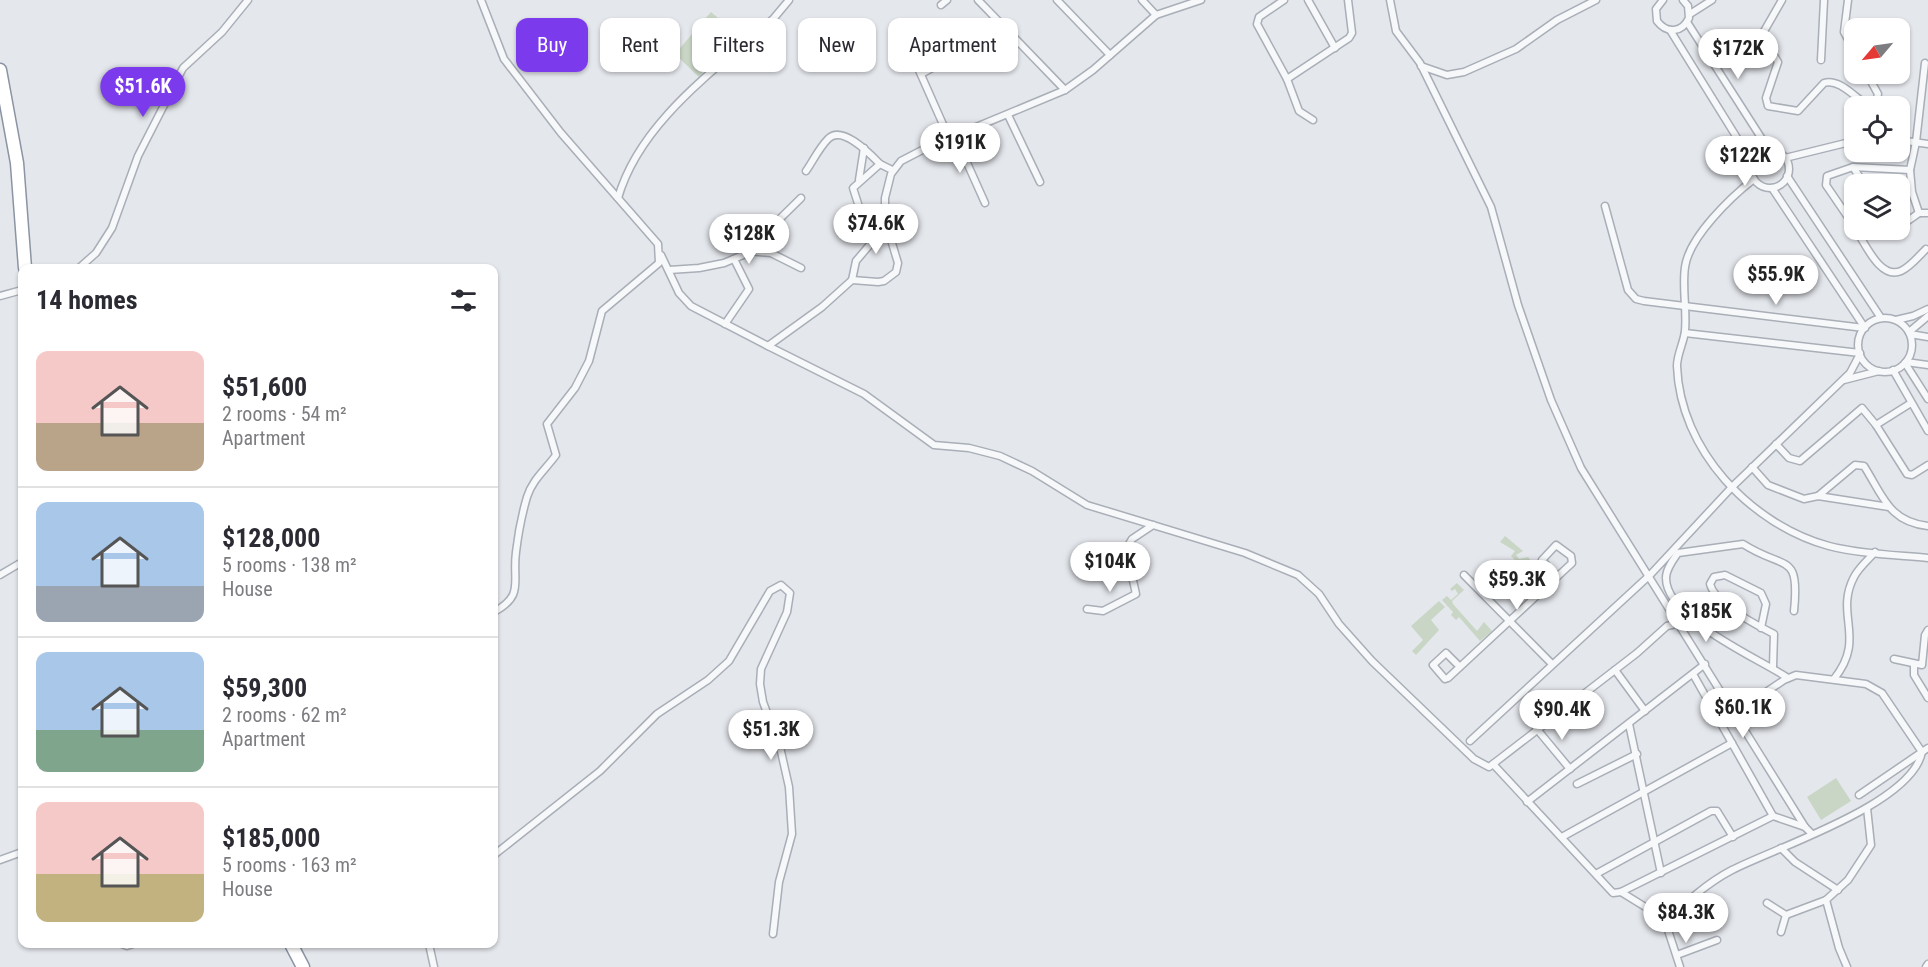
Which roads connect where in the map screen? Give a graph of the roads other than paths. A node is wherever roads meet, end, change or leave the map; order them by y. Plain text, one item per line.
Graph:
1 (248, 0) edge
2 (481, 0) edge
3 (789, 0) edge
4 (978, 0) edge
5 (1057, 0) edge
6 (1142, 0) edge
7 (1201, 0) edge
8 (1284, 0) edge
9 (1308, 0) edge
10 (1348, 0) edge
11 (1390, 0) edge
12 (1596, 0) edge
13 (1663, 0) edge
14 (1683, 0) edge
15 (1712, 0) edge
16 (1782, 0) edge
17 (1824, 0) edge
18 (1848, 0) edge
19 (1690, 14) junction
20 (1156, 15) junction
21 (996, 18) edge
22 (1846, 18) edge
23 (1688, 22) junction
24 (1670, 30) junction
25 (1018, 41) edge
26 (1335, 48) junction
27 (1110, 55) junction
28 (1821, 60) dead end
29 (1925, 63) dead end
30 (1421, 66) junction
31 (0, 70) edge
32 (925, 72) edge
33 (921, 74) joint
34 (1287, 79) junction
35 (1065, 90) junction
36 (1854, 96) edge
37 (1008, 115) junction
38 (1312, 120) dead end
39 (952, 137) junction
40 (1910, 141) edge
41 (1916, 142) junction
42 (1844, 143) edge
43 (1928, 144) edge
44 (864, 148) junction
45 (1768, 150) junction
46 (1785, 158) junction
47 (1752, 162) junction
48 (880, 164) junction
49 (1853, 167) junction
50 (892, 170) junction
51 (1910, 170) junction
52 (806, 171) dead end
53 (1858, 174) edge
54 (1787, 176) junction
55 (1754, 179) junction
56 (859, 181) junction
57 (1040, 183) dead end
58 (1772, 188) junction
59 (618, 198) junction
60 (801, 198) dead end
61 (986, 203) dead end
62 (1605, 206) dead end
63 (1844, 211) edge
64 (1919, 213) junction
65 (1928, 213) edge
66 (1910, 219) edge
67 (885, 228) junction
68 (1863, 240) edge
69 (1926, 249) dead end
70 (748, 251) junction
71 (661, 254) junction
72 (735, 259) junction
73 (25, 264) edge
74 (84, 264) edge
75 (801, 268) dead end
76 (669, 270) junction
77 (852, 279) junction
78 (18, 291) edge
79 (0, 296) edge
80 (1685, 308) junction
81 (1928, 309) edge
82 (1928, 316) edge
83 (1881, 318) junction
84 (1896, 320) junction
85 (725, 324) junction
86 (1864, 328) junction
87 (1685, 333) junction
88 (1909, 333) junction
89 (1928, 337) edge
90 (768, 346) junction
91 (1860, 354) junction
92 (1905, 362) junction
93 (1928, 365) edge
94 (1893, 370) junction
95 (1879, 371) junction
96 (1843, 380) junction
97 (1928, 399) edge
98 (1911, 403) junction
99 (1876, 425) junction
100 (1928, 431) edge
101 (1776, 444) junction
102 (1928, 465) edge
103 (1752, 467) junction
104 (1732, 487) junction
105 (1818, 496) junction
106 (1889, 507) junction
107 (1153, 525) junction
108 (1928, 526) edge
109 (1875, 552) junction
110 (1928, 558) edge
111 (18, 564) edge
112 (0, 575) edge
113 (1464, 575) dead end
114 (1650, 575) junction
115 (1557, 577) junction
116 (1087, 609) dead end
117 (498, 610) edge
118 (1794, 612) dead end
119 (1510, 621) junction
120 (1680, 624) junction
121 (1761, 628) junction
122 (1928, 630) edge
123 (1894, 659) dead end
124 (1552, 664) junction
125 (1705, 664) junction
126 (1914, 664) junction
127 (1460, 667) junction
128 (1773, 667) junction
129 (1615, 670) junction
130 (1693, 674) junction
131 (1788, 678) junction
132 (1834, 679) junction
133 (1928, 698) edge
134 (1645, 711) junction
135 (1735, 713) junction
136 (1629, 724) junction
137 (1536, 728) junction
138 (1470, 741) dead end
139 (1732, 743) junction
140 (1925, 750) edge
141 (1637, 754) junction
142 (1493, 764) junction
143 (1570, 769) junction
144 (1578, 784) dead end
145 (1645, 791) junction
146 (1859, 795) dead end
147 (1527, 802) junction
148 (1867, 808) junction
149 (1773, 816) junction
150 (1805, 827) junction
151 (1812, 834) junction
152 (1562, 837) junction
153 (1732, 837) junction
154 (1654, 842) junction
155 (1781, 848) junction
156 (498, 852) edge
157 (18, 853) edge
158 (0, 860) edge
159 (1660, 873) junction
160 (1596, 874) junction
161 (1838, 890) junction
162 (1621, 892) junction
163 (1826, 900) junction
164 (1767, 903) dead end
165 (1786, 915) junction
166 (1668, 921) junction
167 (1781, 932) dead end
168 (773, 934) dead end
169 (1717, 940) dead end
170 (293, 948) edge
171 (430, 948) edge
172 (1677, 955) junction
173 (303, 967) edge
174 (434, 967) edge
175 (1680, 967) edge
176 (1847, 967) edge

1 - 74 street
2 - 59 street
3 - 59 street
4 - 21 street
5 - 27 street
6 - 20 street
7 - 20 street
8 - 34 street
9 - 26 street
10 - 26 street
11 - 30 street
12 - 30 street
13 - 24 street
14 - 19 street
15 - 19 street
16 - 36 street
17 - 28 street
18 - 22 street
19 - 23 street
20 - 27 street
23 - 24 street
23 - 45 street
24 - 47 street
25 - 35 street
26 - 34 street
27 - 35 street
29 - 41 street
30 - 114 street
31 - 73 highway
32 - 33 street
33 - 39 street
34 - 38 street
35 - 37 street
37 - 39 street
37 - 57 street
39 - 50 street
39 - 61 street
40 - 41 street
41 - 43 street
41 - 51 street
42 - 46 street
44 - 48 street
44 - 52 street
44 - 56 street
45 - 46 street
45 - 47 street
46 - 54 street
47 - 55 street
48 - 50 street
48 - 56 street
49 - 51 street
49 - 53 street
49 - 63 street
50 - 67 street
51 - 64 street
54 - 58 street
54 - 83 street
55 - 58 street
55 - 80 street
56 - 67 street
58 - 86 street
59 - 71 street
60 - 70 street
62 - 80 street
64 - 65 street
64 - 66 street
67 - 77 street
67 - 77 street
68 - 69 street
70 - 72 street
70 - 75 street
71 - 76 street
71 - 117 street
72 - 76 street
72 - 85 street
76 - 85 street
77 - 90 street
78 - 79 street
80 - 86 street
80 - 87 street
81 - 84 street
82 - 88 street
83 - 84 street
83 - 86 street
84 - 88 street
85 - 90 street
86 - 91 street
87 - 91 street
87 - 104 street
88 - 89 street
88 - 92 street
90 - 107 street
91 - 95 street
91 - 96 street
92 - 93 street
92 - 94 street
92 - 97 street
94 - 95 street
94 - 98 street
95 - 96 street
96 - 101 street
98 - 99 street
98 - 100 street
99 - 101 street
99 - 102 street
101 - 103 street
103 - 104 street
103 - 105 street
104 - 109 street
104 - 114 street
105 - 106 street
105 - 106 street
106 - 108 street
107 - 116 street
107 - 142 street
109 - 110 street
109 - 132 street
111 - 112 street
113 - 119 street
114 - 120 street
114 - 124 street
115 - 115 street
115 - 119 street
118 - 128 street
119 - 124 street
119 - 127 street
120 - 125 street
120 - 129 street
121 - 121 street
121 - 128 street
122 - 126 street
123 - 126 street
124 - 138 street
125 - 130 street
125 - 135 street
126 - 133 street
127 - 127 street
128 - 131 street
129 - 134 street
129 - 137 street
130 - 134 street
130 - 139 street
131 - 132 street
131 - 135 street
132 - 140 street
134 - 136 street
135 - 150 street
136 - 141 street
136 - 143 street
137 - 142 street
137 - 143 street
139 - 145 street
139 - 149 street
140 - 146 street
140 - 148 street
141 - 144 street
141 - 145 street
142 - 147 street
143 - 147 street
145 - 152 street
145 - 154 street
147 - 152 street
148 - 151 street
148 - 161 street
149 - 150 street
149 - 153 street
150 - 151 street
151 - 155 street
152 - 160 street
153 - 154 street
153 - 159 street
154 - 159 street
154 - 160 street
155 - 161 street
155 - 166 street
156 - 168 street
157 - 158 street
159 - 162 street
160 - 162 street
161 - 163 street
162 - 166 street
163 - 165 street
163 - 176 street
164 - 165 street
165 - 167 street
166 - 172 street
169 - 172 street
170 - 173 highway
171 - 174 street
172 - 175 street

